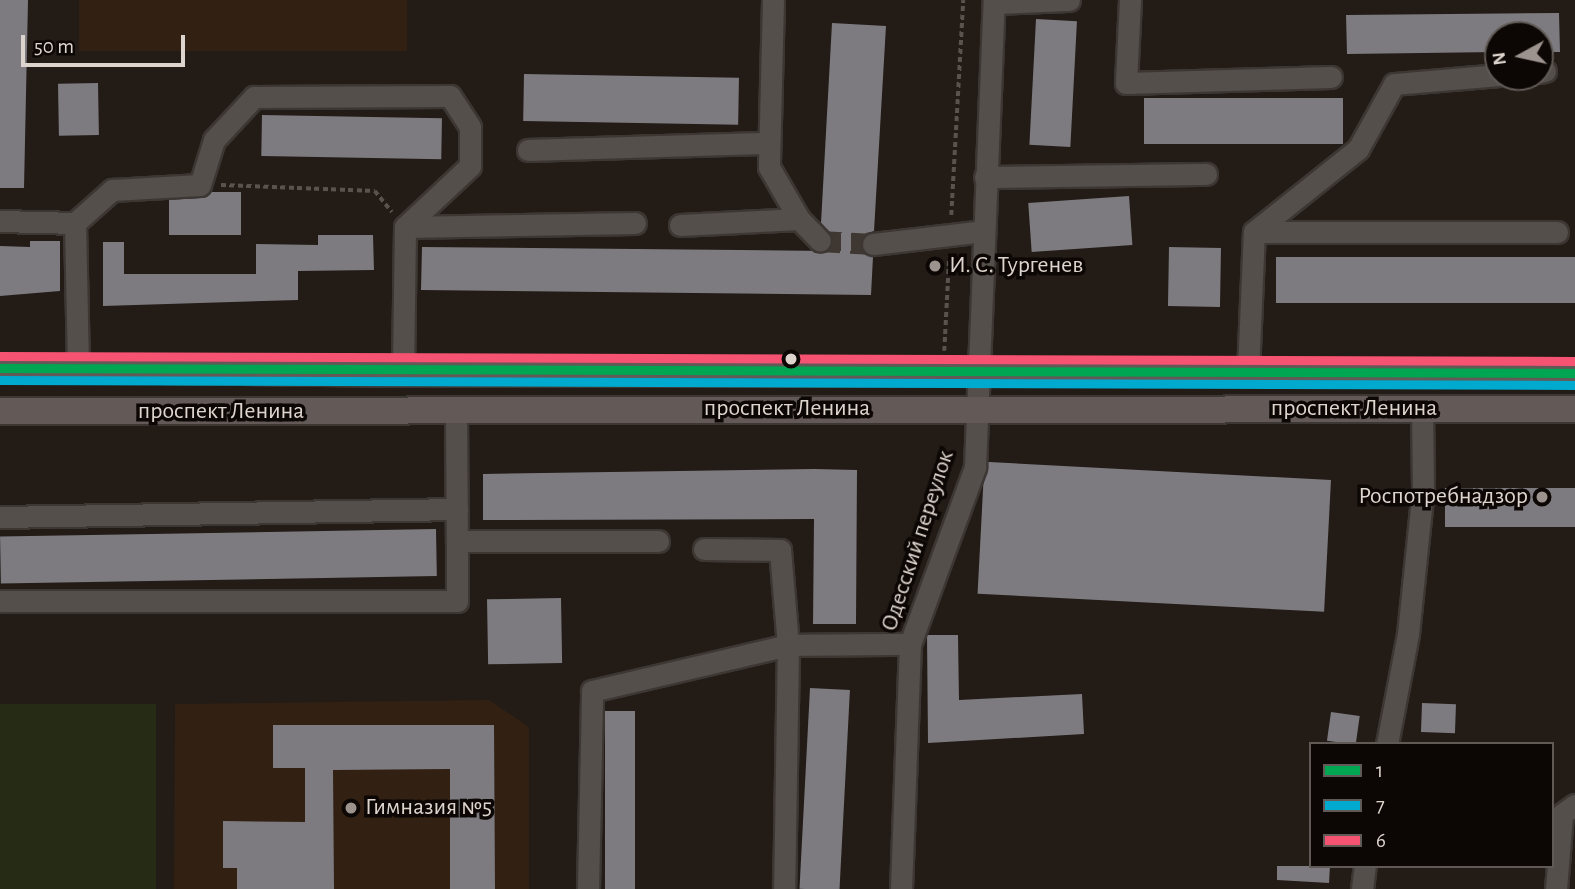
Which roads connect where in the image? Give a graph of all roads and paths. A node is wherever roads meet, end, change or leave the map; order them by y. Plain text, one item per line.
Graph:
1 (773, 0) edge
2 (963, 0) edge
3 (1069, 0) edge
4 (1130, 0) edge
5 (994, 2) edge
6 (1484, 76) edge
7 (1331, 77) dead end
8 (769, 143) junction
9 (528, 150) dead end
10 (1206, 174) dead end
11 (985, 177) junction
12 (200, 185) junction
13 (799, 219) junction
14 (0, 221) edge
15 (75, 223) junction
16 (635, 223) dead end
17 (680, 225) dead end
18 (405, 227) junction
19 (950, 231) junction
20 (982, 231) junction
21 (1254, 232) junction
22 (1557, 232) dead end
23 (820, 241) tunnel mouth
24 (873, 244) tunnel mouth
25 (0, 368) edge
26 (78, 369) junction
27 (943, 369) junction
28 (977, 369) junction
29 (403, 373) junction
30 (1248, 373) junction
31 (1575, 373) edge
32 (977, 409) junction
33 (1422, 409) junction
34 (1575, 409) edge
35 (0, 411) edge
36 (456, 413) junction
37 (457, 509) junction
38 (0, 517) edge
39 (457, 541) junction
40 (657, 541) dead end
41 (704, 549) dead end
42 (0, 601) edge
43 (911, 644) junction
44 (788, 645) junction
45 (1387, 742) edge
46 (1575, 806) edge
47 (1365, 868) edge
48 (588, 889) edge
49 (784, 889) edge
50 (901, 889) edge
51 (1362, 889) edge
52 (1556, 889) edge

1 - 8 street
2 - 19 path
3 - 5 street
4 - 7 street
5 - 11 street, Одесский переулок
6 - 21 street
8 - 9 street
8 - 13 street
10 - 11 street
11 - 20 street, Одесский переулок
12 - 15 street
12 - 18 path
12 - 18 street
13 - 17 street
13 - 23 street
14 - 15 street
15 - 26 street
16 - 18 street
18 - 29 street
19 - 20 street
19 - 24 street
19 - 27 path
20 - 28 street, Одесский переулок
21 - 22 street
21 - 30 street
25 - 26 main road, проспект Ленина
26 - 29 main road, проспект Ленина
27 - 28 main road, проспект Ленина
27 - 29 main road, проспект Ленина
28 - 30 main road, проспект Ленина
28 - 32 street, Одесский переулок
30 - 31 main road, проспект Ленина
32 - 33 main road, проспект Ленина
32 - 36 main road, проспект Ленина
32 - 43 street, Одесский переулок
33 - 34 main road, проспект Ленина
33 - 45 street
35 - 36 main road, проспект Ленина
36 - 37 street
37 - 38 street
37 - 39 street
39 - 40 street
39 - 42 street
41 - 44 street
43 - 44 street
43 - 50 street, Одесский переулок
44 - 48 street
44 - 49 street
46 - 52 street
47 - 51 street

